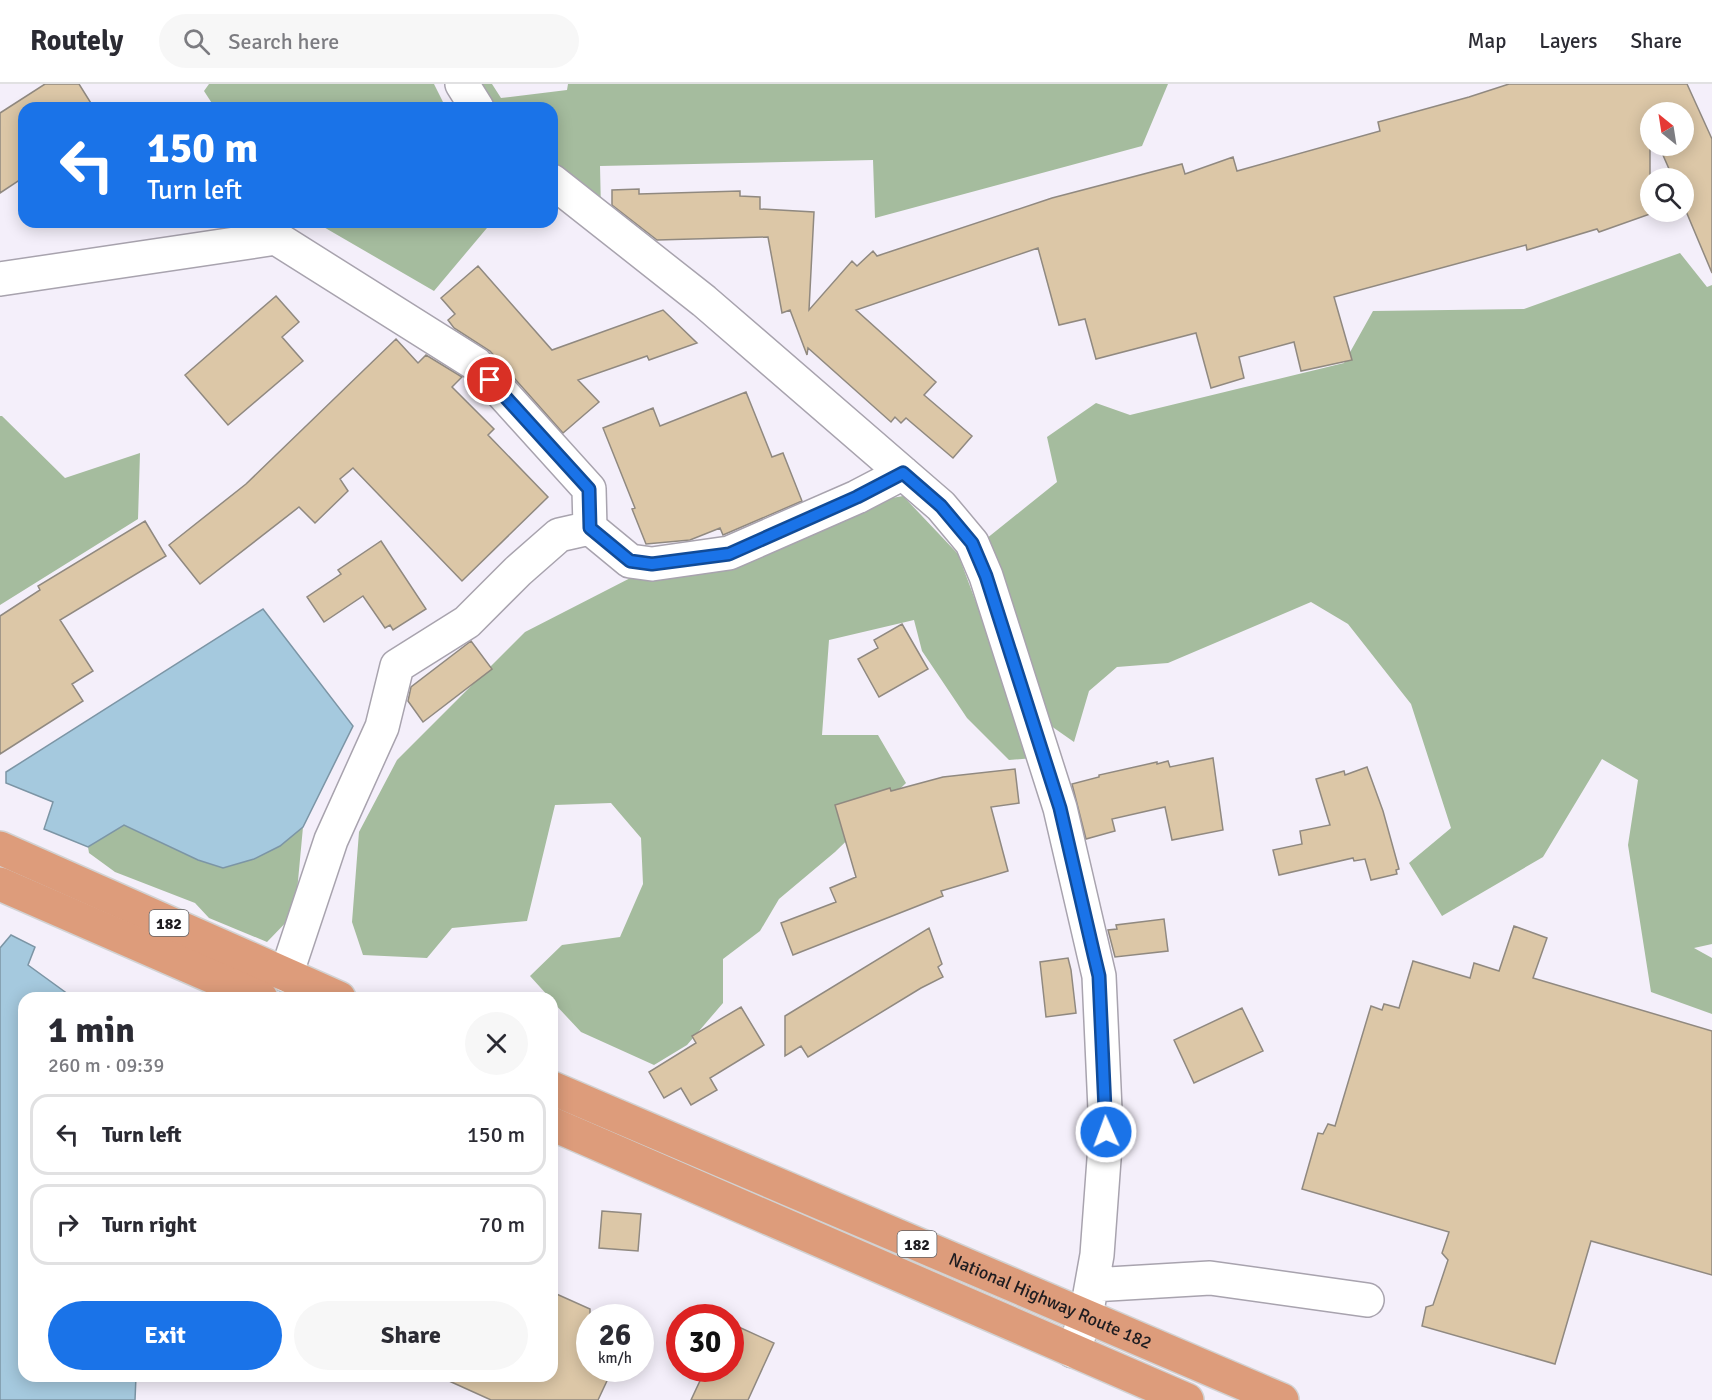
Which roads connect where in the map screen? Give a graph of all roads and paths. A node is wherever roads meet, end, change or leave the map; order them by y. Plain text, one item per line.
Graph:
1 (462, 84) edge
2 (473, 102) edge
3 (558, 186) edge
4 (0, 279) edge
5 (903, 473) junction
6 (590, 528) junction
7 (0, 848) edge
8 (0, 884) edge
9 (286, 975) junction
10 (247, 992) edge
11 (325, 992) edge
12 (558, 1090) edge
13 (558, 1127) edge
14 (1089, 1300) junction
15 (1367, 1300) dead end
16 (1073, 1351) junction
17 (1187, 1400) edge
18 (1282, 1400) edge

1 - 2 street
3 - 5 street
4 - 6 street
5 - 6 street
5 - 14 street
6 - 9 street
7 - 9 highway, 182
8 - 10 highway, 182
9 - 11 highway, 182
12 - 14 highway, National Highway Route 182 / 182
13 - 16 highway, National Highway Route 182 / 182
14 - 15 street
14 - 16 street
14 - 18 highway, National Highway Route 182 / 182
16 - 17 highway, National Highway Route 182 / 182

